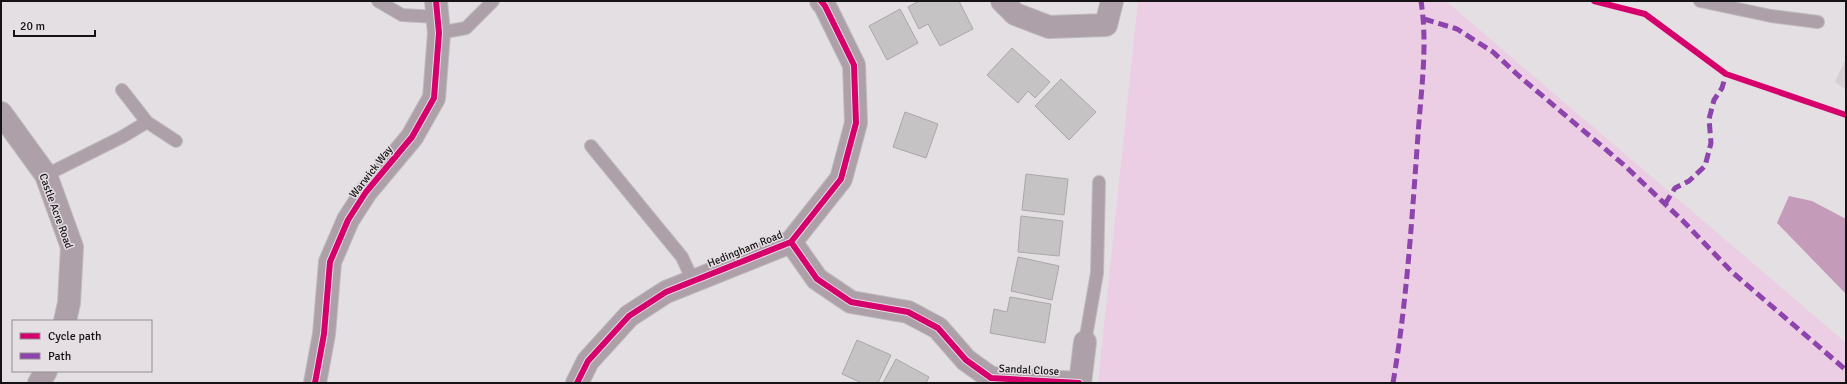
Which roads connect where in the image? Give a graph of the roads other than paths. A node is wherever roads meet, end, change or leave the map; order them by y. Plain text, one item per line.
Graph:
1 (378, 1) edge
2 (493, 1) edge
3 (1002, 1) edge
4 (1112, 1) edge
5 (1700, 1) edge
6 (827, 3) edge
7 (437, 17) edge
8 (1818, 22) dead end
9 (122, 90) dead end
10 (2, 118) edge
11 (147, 122) junction
12 (176, 141) dead end
13 (591, 146) dead end
14 (46, 175) junction
15 (1099, 182) dead end
16 (791, 242) junction
17 (693, 281) junction
18 (65, 320) edge
19 (1085, 342) joint
20 (45, 372) edge
21 (39, 383) edge
22 (315, 383) edge
23 (577, 383) edge
24 (1079, 383) edge

1 - 7 lane
2 - 7 lane
3 - 4 street
5 - 8 lane
6 - 16 street, Hedingham Road
7 - 22 street, Warwick Way
9 - 11 lane
10 - 14 street, Castle Acre Road
11 - 12 lane
11 - 14 lane
13 - 17 lane
14 - 18 street, Castle Acre Road
15 - 19 lane
16 - 17 street, Hedingham Road
16 - 24 street, Sandal Close
17 - 23 street, Hedingham Road
19 - 24 street, Sandal Close
20 - 21 street

